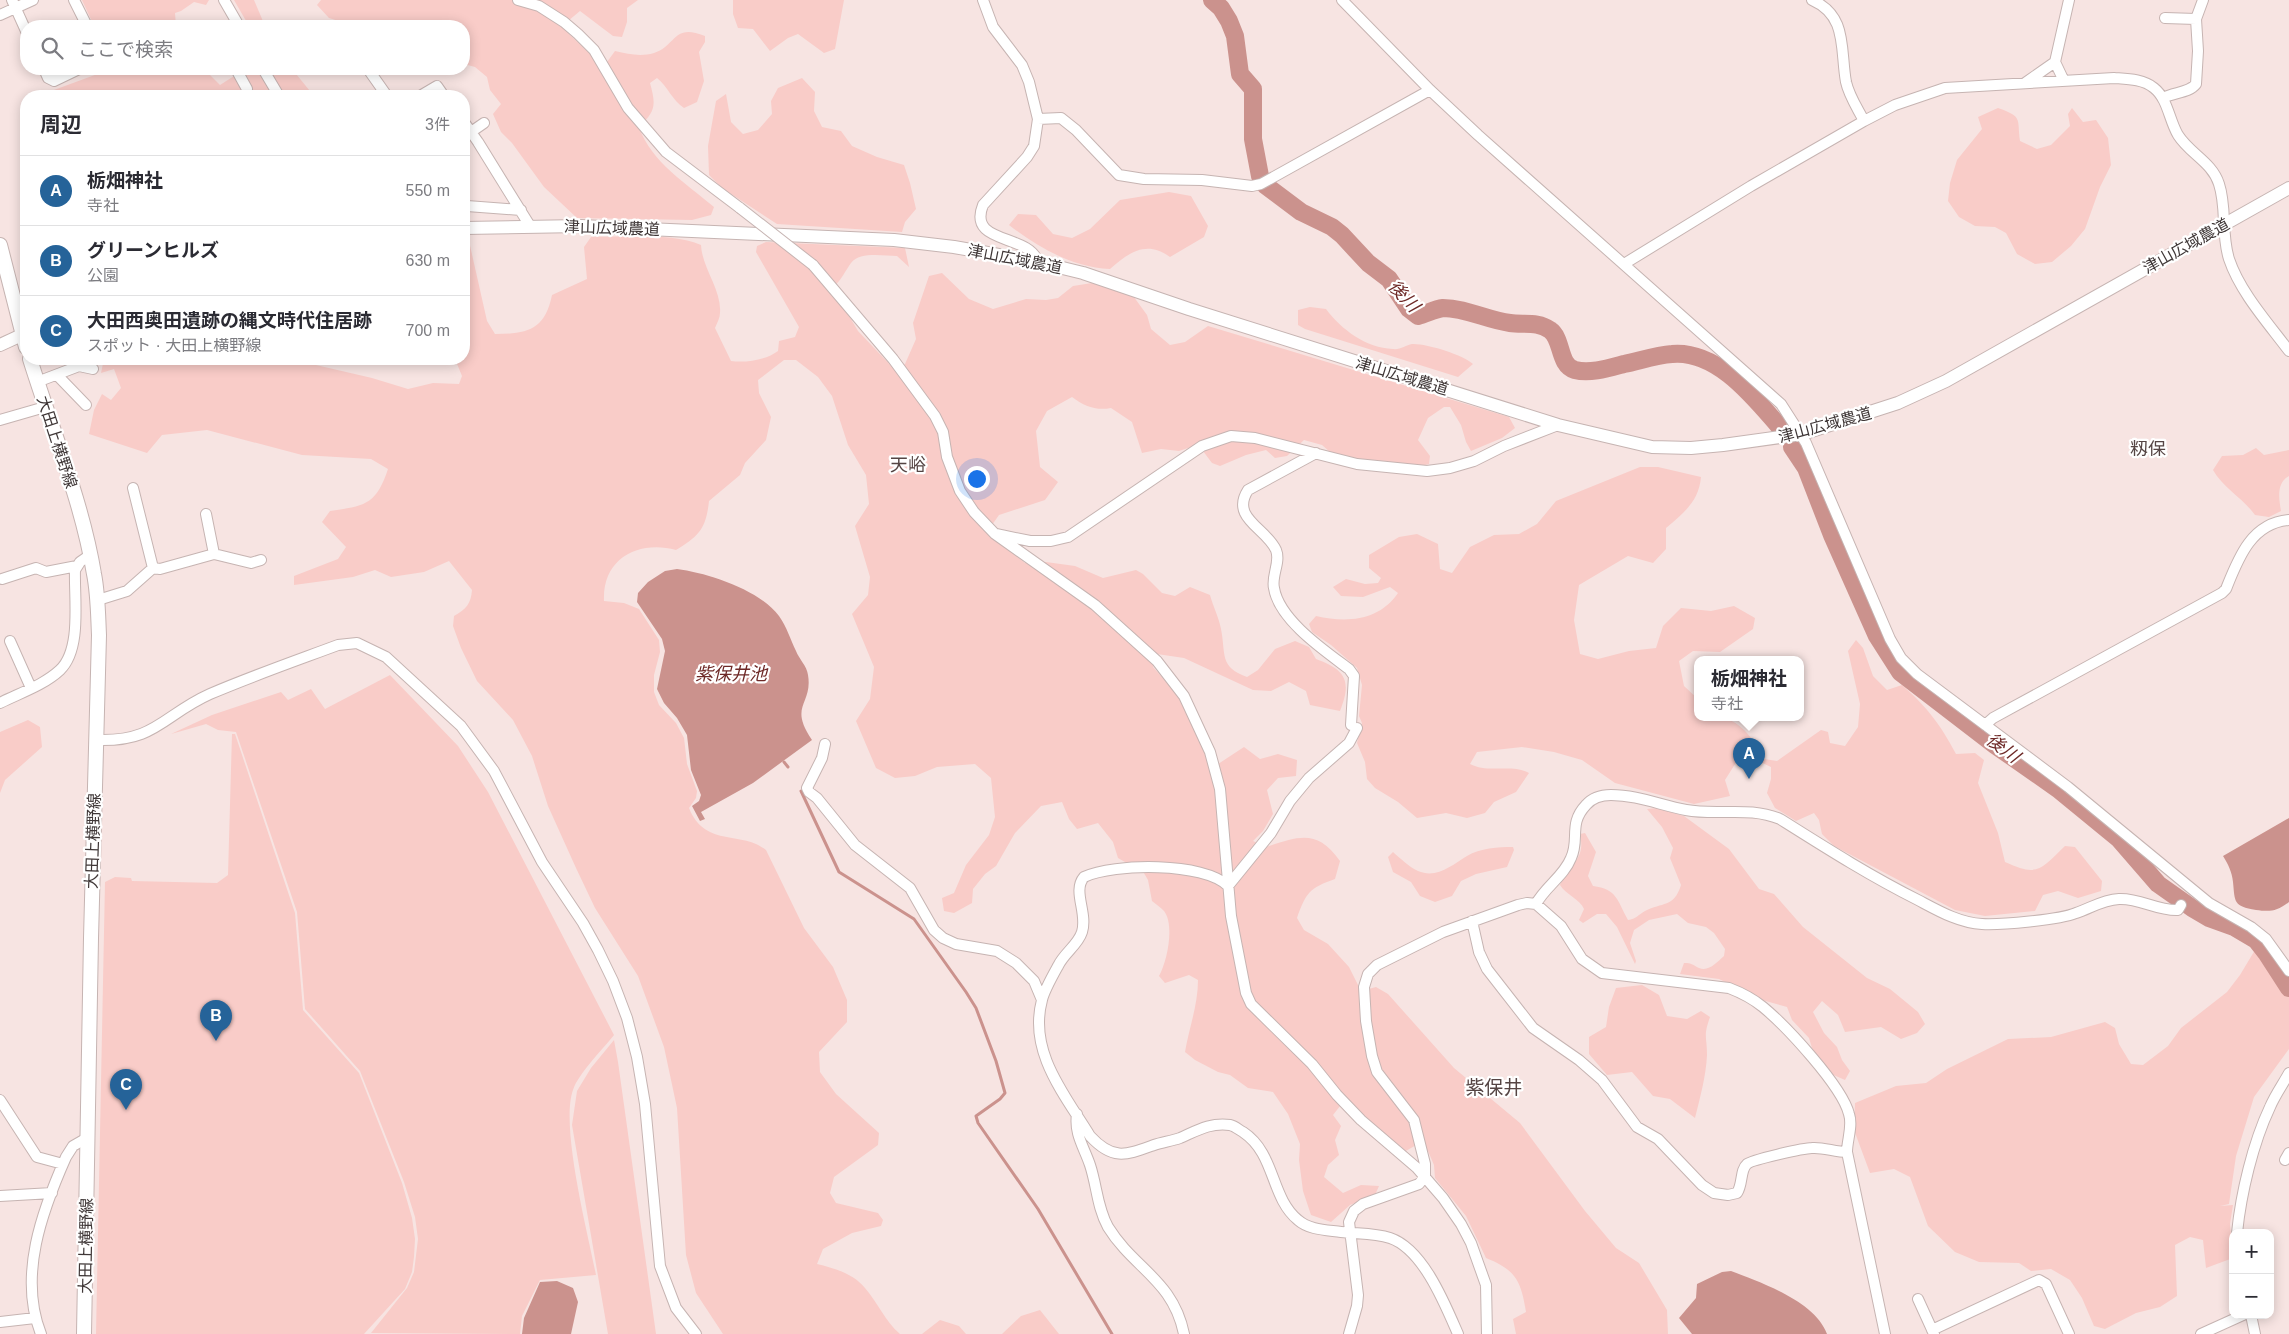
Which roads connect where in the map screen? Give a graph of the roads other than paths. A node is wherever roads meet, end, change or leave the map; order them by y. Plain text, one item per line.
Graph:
1 (33, 0) edge
2 (74, 0) edge
3 (224, 0) edge
4 (518, 0) edge
5 (983, 0) edge
6 (1342, 0) edge
7 (1812, 0) edge
8 (2070, 0) edge
9 (2203, 0) edge
10 (14, 4) edge
11 (0, 15) edge
12 (2165, 18) dead end
13 (2196, 19) junction
14 (21, 20) edge
15 (84, 20) edge
16 (236, 20) edge
17 (2055, 62) junction
18 (47, 75) edge
19 (66, 75) edge
20 (239, 75) edge
21 (267, 75) edge
22 (372, 75) edge
23 (2064, 81) junction
24 (2024, 84) junction
25 (247, 90) edge
26 (275, 90) edge
27 (383, 90) edge
28 (430, 90) edge
29 (440, 90) edge
30 (1430, 90) junction
31 (2163, 98) junction
32 (1038, 118) junction
33 (484, 122) dead end
34 (1864, 122) junction
35 (471, 132) joint
36 (2289, 188) edge
37 (470, 206) edge
38 (521, 210) junction
39 (2224, 225) junction
40 (530, 226) junction
41 (470, 228) edge
42 (0, 245) edge
43 (1038, 262) junction
44 (1624, 264) junction
45 (20, 319) edge
46 (20, 339) edge
47 (0, 345) edge
48 (2289, 351) edge
49 (32, 365) edge
50 (94, 369) dead end
51 (57, 375) junction
52 (37, 382) junction
53 (86, 405) dead end
54 (45, 407) junction
55 (0, 420) edge
56 (1558, 425) junction
57 (1802, 434) junction
58 (1316, 453) junction
59 (133, 488) dead end
60 (206, 514) dead end
61 (2289, 520) edge
62 (995, 534) junction
63 (214, 554) junction
64 (90, 555) junction
65 (261, 560) dead end
66 (77, 566) junction
67 (153, 568) junction
68 (2, 579) dead end
69 (98, 600) junction
70 (10, 640) dead end
71 (30, 688) junction
72 (0, 703) edge
73 (1985, 725) junction
74 (97, 740) junction
75 (825, 744) dead end
76 (1228, 886) junction
77 (1536, 904) junction
78 (2181, 905) dead end
79 (1472, 921) junction
80 (2289, 971) edge
81 (1042, 1000) junction
82 (2289, 1073) edge
83 (0, 1100) edge
84 (1077, 1114) junction
85 (87, 1138) junction
86 (1847, 1152) junction
87 (63, 1164) junction
88 (1425, 1176) junction
89 (52, 1193) junction
90 (0, 1196) edge
91 (2238, 1229) edge
92 (1348, 1233) junction
93 (1918, 1299) dead end
94 (35, 1318) junction
95 (2234, 1319) edge
96 (2252, 1319) edge
97 (0, 1322) edge
98 (1933, 1332) edge
99 (2066, 1333) edge
100 (41, 1334) edge
101 (84, 1334) edge
102 (696, 1334) edge
103 (1184, 1334) edge
104 (1349, 1334) edge
105 (1458, 1334) edge
106 (1487, 1334) edge
107 (1885, 1334) edge
108 (2201, 1334) edge
109 (2255, 1334) edge

1 - 10 street
2 - 15 street
3 - 16 street
4 - 62 street, bridge
5 - 32 street
6 - 30 street
7 - 34 street
8 - 17 street
9 - 13 street
10 - 11 street
10 - 14 street
12 - 13 street
13 - 31 street
17 - 23 street
17 - 24 street
18 - 19 street
20 - 25 street
21 - 26 street
22 - 27 street
23 - 24 street
23 - 31 street
24 - 34 street
28 - 29 street
30 - 32 street
30 - 44 street
31 - 39 street
32 - 43 street
33 - 35 street
34 - 44 street
35 - 38 street
36 - 39 street, 津山広域農道
37 - 38 street
38 - 40 street
39 - 48 street
39 - 57 street, 津山広域農道
40 - 41 street, 津山広域農道
40 - 43 street, 津山広域農道
42 - 45 main road
43 - 56 street, 津山広域農道
44 - 57 street
46 - 47 street
49 - 52 main road, 大田上横野線
50 - 51 street
51 - 52 street
51 - 53 street
52 - 54 main road, 大田上横野線
54 - 55 street
54 - 64 main road, 大田上横野線
56 - 57 street, 津山広域農道
56 - 58 street
57 - 73 street
58 - 62 street
58 - 76 street
59 - 67 street
60 - 63 street
61 - 73 street
62 - 76 street
63 - 65 street
63 - 67 street
64 - 66 street
64 - 69 main road, 大田上横野線
66 - 68 street
66 - 71 street
67 - 69 street
69 - 74 main road, 大田上横野線
70 - 71 street
71 - 72 street
73 - 80 street
74 - 85 main road, 大田上横野線
74 - 102 street
75 - 81 street
76 - 81 street
76 - 88 street
77 - 78 street
77 - 79 street
77 - 86 street
79 - 86 street
79 - 88 street
81 - 84 street
82 - 91 street
83 - 87 street
84 - 92 street
84 - 103 street
85 - 87 street
85 - 101 main road, 大田上横野線
86 - 107 street
87 - 89 street
88 - 92 street
88 - 106 street
89 - 90 street
89 - 94 street
92 - 104 street
92 - 105 street
93 - 98 street
94 - 97 street
94 - 100 street
95 - 108 street
96 - 109 street
98 - 99 street

